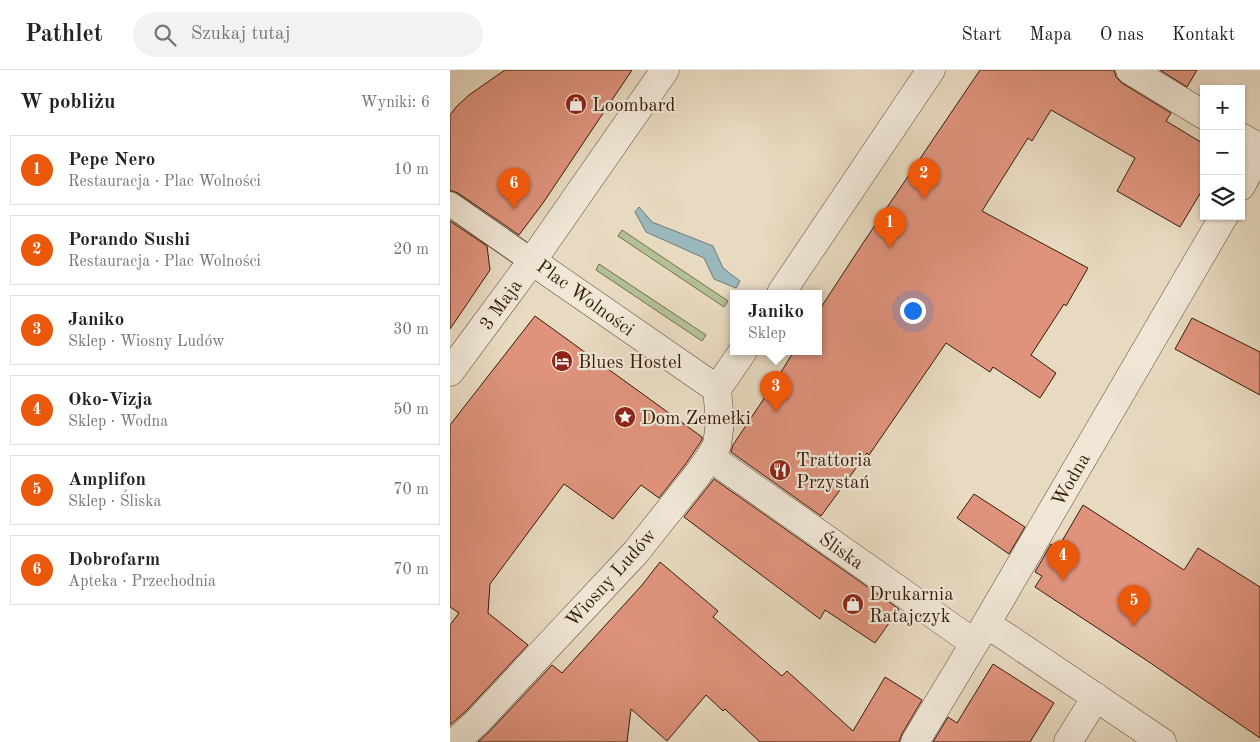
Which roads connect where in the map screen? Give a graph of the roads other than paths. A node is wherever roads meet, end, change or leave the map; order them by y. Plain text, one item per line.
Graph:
1 (665, 70) edge
2 (931, 70) edge
3 (1130, 70) edge
4 (1200, 113) edge
5 (1245, 140) edge
6 (1260, 149) edge
7 (1245, 178) edge
8 (450, 204) edge
9 (1222, 220) edge
10 (532, 261) junction
11 (783, 290) edge
12 (739, 355) edge
13 (450, 372) edge
14 (717, 389) junction
15 (710, 457) junction
16 (980, 634) junction
17 (1096, 697) junction
18 (455, 742) edge
19 (915, 742) edge
20 (1068, 742) edge
21 (1162, 742) edge

1 - 10 street, Plac Wolności
2 - 11 street
3 - 4 street
5 - 6 street
6 - 7 street
8 - 10 street
9 - 16 street, Wodna
10 - 13 street, 3 Maja
10 - 14 street, Plac Wolności
12 - 14 street
14 - 15 street, Wiosny Ludów
15 - 16 street, Śliska
15 - 18 street, Wiosny Ludów
16 - 17 street, Śliska
16 - 19 street, Wodna
17 - 20 street
17 - 21 street, Śliska

